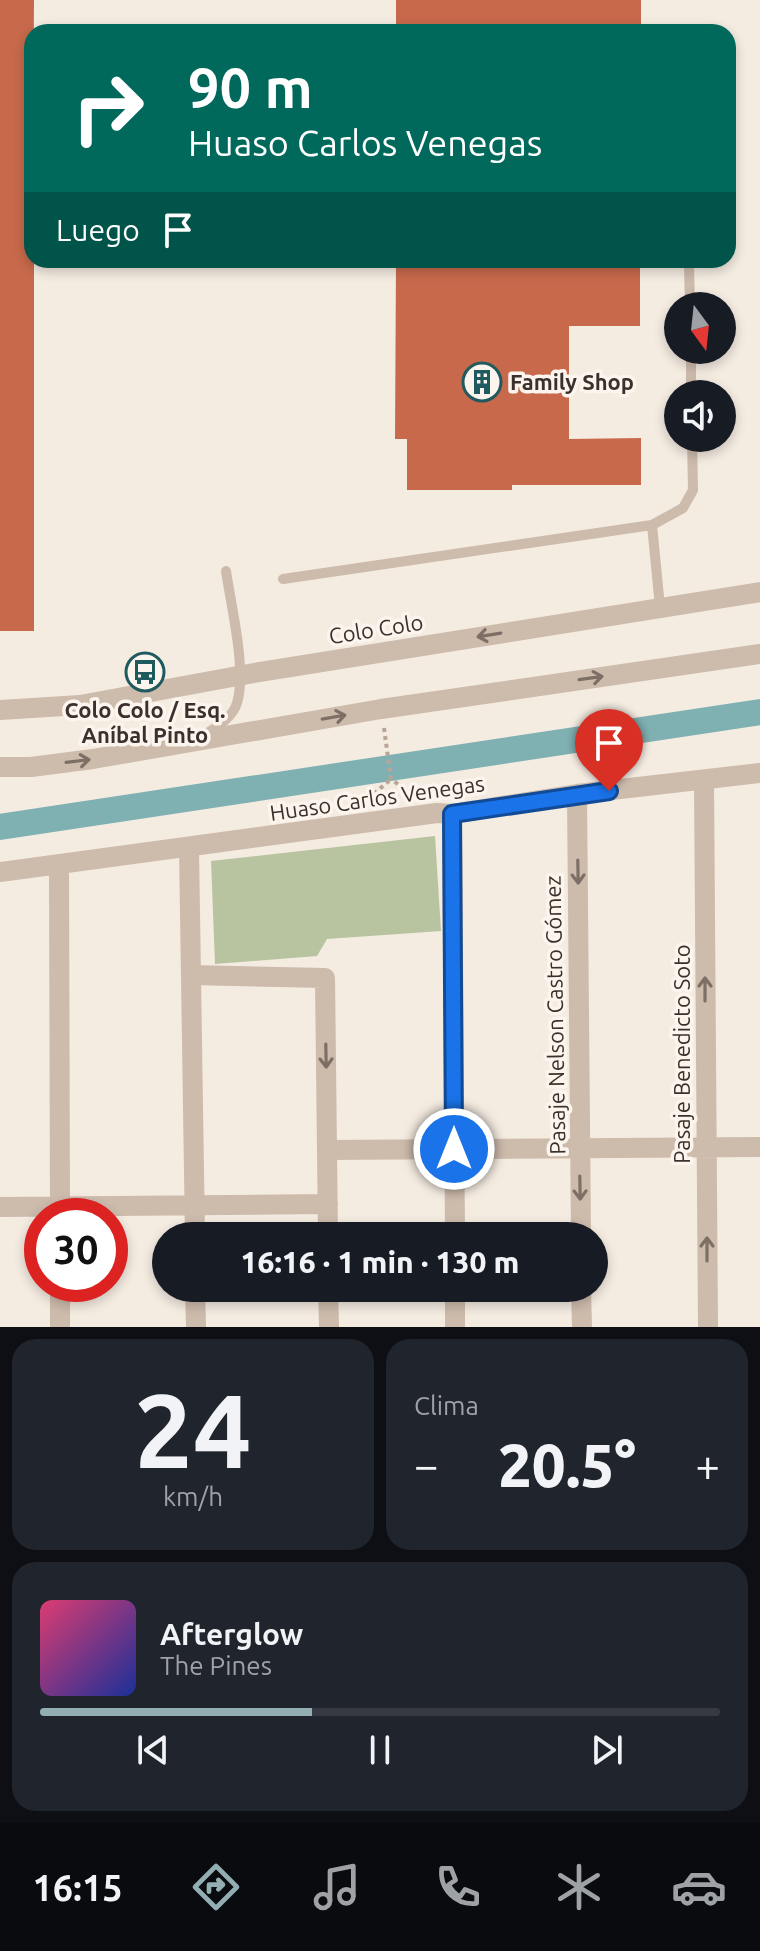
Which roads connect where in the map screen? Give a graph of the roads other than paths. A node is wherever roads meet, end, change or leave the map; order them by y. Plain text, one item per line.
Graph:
1 (689, 268) edge
2 (690, 292) edge
3 (692, 452) edge
4 (652, 525) junction
5 (226, 571) dead end
6 (283, 579) dead end
7 (760, 592) edge
8 (660, 607) junction
9 (760, 654) edge
10 (241, 675) junction
11 (0, 710) edge
12 (194, 742) junction
13 (0, 767) edge
14 (760, 773) edge
15 (704, 780) junction
16 (577, 794) junction
17 (452, 814) junction
18 (189, 848) junction
19 (59, 865) junction
20 (0, 872) edge
21 (191, 975) junction
22 (706, 1147) junction
23 (760, 1147) edge
24 (580, 1148) junction
25 (454, 1149) junction
26 (327, 1150) junction
27 (60, 1198) edge
28 (328, 1204) junction
29 (194, 1205) junction
30 (0, 1207) edge
31 (128, 1208) edge
32 (24, 1209) edge
33 (195, 1222) edge
34 (328, 1222) edge
35 (455, 1222) edge
36 (581, 1222) edge
37 (60, 1302) edge
38 (195, 1302) edge
39 (328, 1302) edge
40 (455, 1302) edge
41 (581, 1302) edge
42 (60, 1327) edge
43 (196, 1327) edge
44 (329, 1327) edge
45 (455, 1327) edge
46 (582, 1327) edge
47 (708, 1327) edge

1 - 2 lane
3 - 4 lane
4 - 6 lane
4 - 8 lane
5 - 10 lane
7 - 8 street, Colo Colo
8 -> 10 street, Colo Colo
12 -> 9 street
10 - 11 street, Colo Colo
10 - 12 lane
13 -> 12 street
14 - 15 street, Huaso Carlos Venegas
15 - 16 street, Huaso Carlos Venegas
22 -> 15 street, Pasaje Benedicto Soto
16 - 17 street, Huaso Carlos Venegas
16 -> 24 street, Pasaje Nelson Castro Gómez
17 - 18 street, Huaso Carlos Venegas
17 - 25 street
18 - 19 street, Huaso Carlos Venegas
18 - 21 street
19 - 20 street, Huaso Carlos Venegas
19 - 27 street
21 -> 26 street
21 - 29 street
22 - 23 street
22 - 24 street
47 -> 22 street, Pasaje Benedicto Soto
24 - 25 street
24 -> 36 street, Pasaje Nelson Castro Gómez
25 - 26 street
25 - 35 street
26 - 28 street
28 - 29 street
28 - 34 street
29 - 31 street
29 - 33 street
30 - 32 street
37 - 42 street
38 - 43 street
39 - 44 street
40 - 45 street
41 - 46 street

